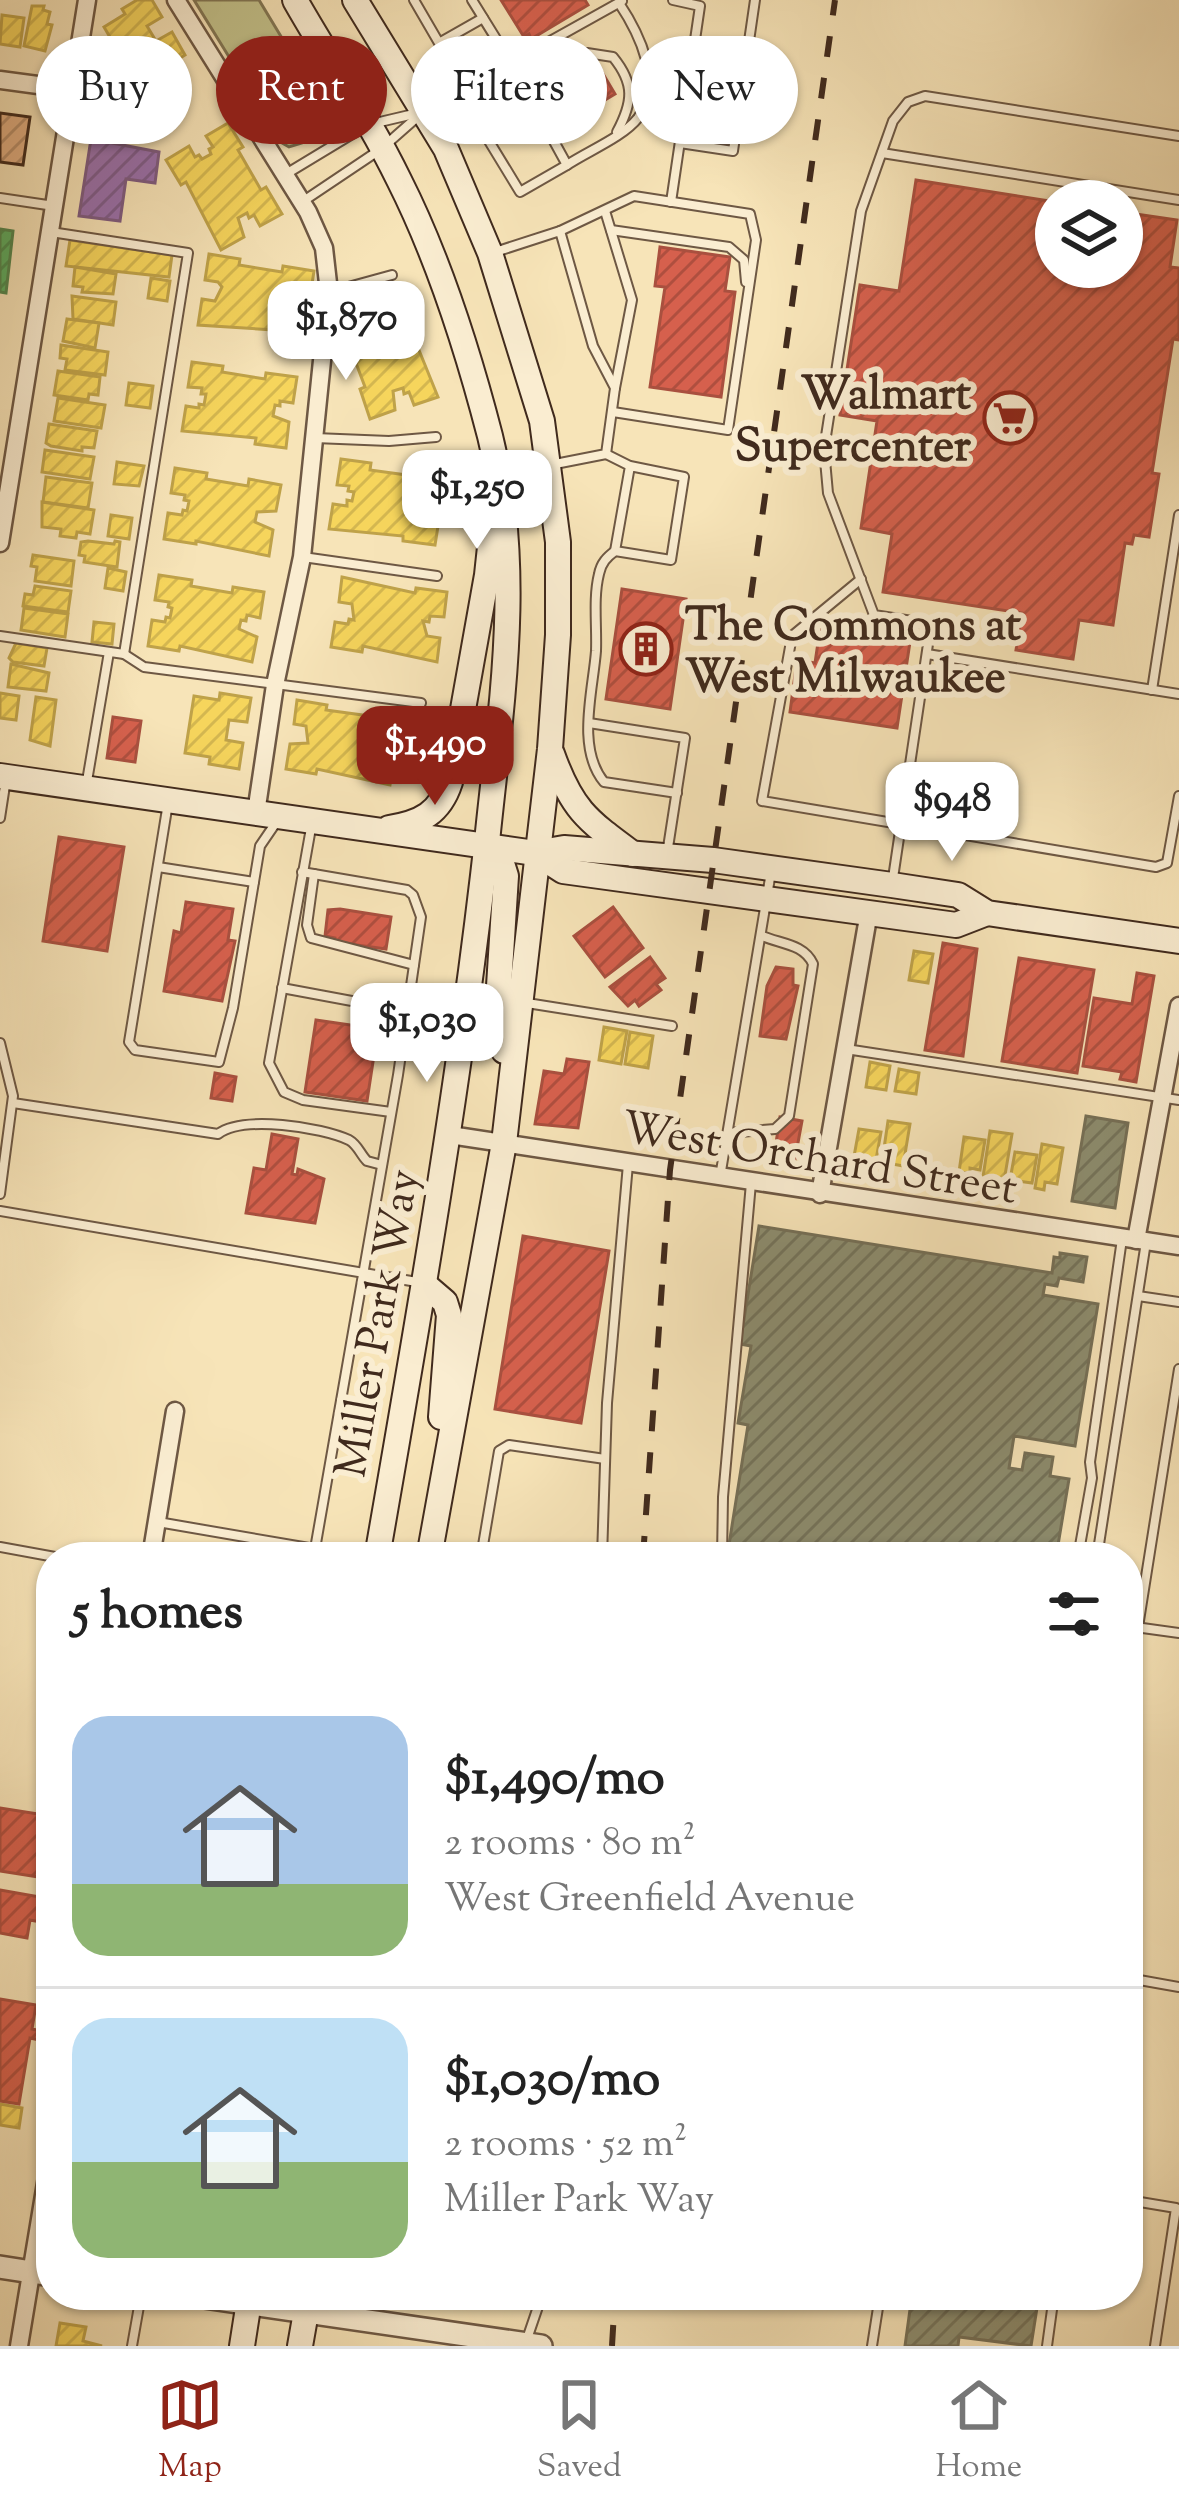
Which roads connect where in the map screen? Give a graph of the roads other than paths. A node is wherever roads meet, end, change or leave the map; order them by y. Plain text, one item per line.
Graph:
1 (87, 0) edge
2 (176, 0) edge
3 (295, 0) edge
4 (355, 0) edge
5 (414, 0) edge
6 (472, 0) edge
7 (673, 0) edge
8 (754, 0) edge
9 (621, 1) edge
10 (700, 3) edge
11 (606, 4) edge
12 (483, 18) junction
13 (82, 36) edge
14 (316, 36) edge
15 (495, 36) edge
16 (555, 36) edge
17 (695, 36) edge
18 (749, 36) edge
19 (607, 56) edge
20 (0, 80) edge
21 (36, 85) edge
22 (411, 92) edge
23 (411, 123) edge
24 (617, 133) junction
25 (1179, 136) edge
26 (65, 144) edge
27 (336, 144) edge
28 (378, 144) edge
29 (443, 144) edge
30 (492, 144) edge
31 (555, 144) edge
32 (680, 144) edge
33 (687, 144) edge
34 (734, 144) edge
35 (381, 149) junction
36 (882, 153) junction
37 (567, 165) junction
38 (285, 175) junction
39 (0, 198) edge
40 (1179, 200) edge
41 (302, 202) junction
42 (671, 202) junction
43 (55, 206) junction
44 (605, 211) junction
45 (611, 230) junction
46 (560, 231) junction
47 (51, 232) junction
48 (490, 253) junction
49 (392, 274) dead end
50 (329, 292) junction
51 (747, 296) junction
52 (615, 388) junction
53 (613, 412) junction
54 (436, 437) dead end
55 (314, 438) junction
56 (607, 454) junction
57 (7, 456) edge
58 (548, 466) junction
59 (630, 466) junction
60 (497, 475) junction
61 (1179, 515) edge
62 (0, 540) edge
63 (615, 551) junction
64 (302, 557) junction
65 (437, 576) dead end
66 (861, 579) junction
67 (0, 636) edge
68 (109, 652) junction
69 (927, 654) junction
70 (124, 655) junction
71 (275, 685) junction
72 (1152, 690) junction
73 (1179, 694) edge
74 (421, 703) dead end
75 (590, 723) junction
76 (550, 749) junction
77 (3, 777) edge
78 (86, 788) junction
79 (677, 794) junction
80 (1179, 796) edge
81 (168, 802) junction
82 (268, 814) junction
83 (0, 818) edge
84 (312, 821) junction
85 (901, 824) junction
86 (374, 830) junction
87 (486, 846) junction
88 (536, 853) junction
89 (635, 856) junction
90 (667, 857) junction
91 (158, 867) junction
92 (771, 868) junction
93 (302, 872) junction
94 (314, 874) junction
95 (254, 882) junction
96 (892, 885) junction
97 (767, 897) junction
98 (869, 912) junction
99 (987, 913) junction
100 (762, 936) junction
101 (1179, 941) edge
102 (415, 965) junction
103 (282, 988) junction
104 (519, 1002) junction
105 (1179, 1006) edge
106 (408, 1012) junction
107 (466, 1022) junction
108 (672, 1026) dead end
109 (0, 1043) edge
110 (845, 1049) junction
111 (509, 1084) junction
112 (1170, 1099) edge
113 (13, 1103) junction
114 (392, 1112) junction
115 (728, 1132) junction
116 (450, 1135) junction
117 (504, 1143) junction
118 (628, 1163) junction
119 (382, 1165) junction
120 (720, 1178) junction
121 (751, 1183) junction
122 (0, 1194) edge
123 (820, 1194) junction
124 (0, 1211) edge
125 (1135, 1239) junction
126 (1179, 1246) edge
127 (364, 1271) junction
128 (424, 1284) junction
129 (1138, 1296) junction
130 (1179, 1302) edge
131 (1179, 1369) edge
132 (175, 1412) dead end
133 (604, 1460) junction
134 (442, 1486) junction
135 (157, 1522) junction
136 (154, 1542) edge
137 (271, 1542) edge
138 (317, 1542) edge
139 (380, 1542) edge
140 (432, 1542) edge
141 (484, 1542) edge
142 (602, 1542) edge
143 (723, 1542) edge
144 (1081, 1542) edge
145 (1098, 1542) edge
146 (0, 1547) edge
147 (36, 1554) edge
148 (1143, 1571) edge
149 (1143, 1628) edge
150 (1179, 1633) edge
151 (1143, 1981) edge
152 (1179, 1987) edge
153 (1143, 2202) edge
154 (0, 2266) edge
155 (36, 2273) edge
156 (36, 2290) edge
157 (138, 2310) edge
158 (248, 2310) edge
159 (307, 2310) edge
160 (341, 2310) edge
161 (539, 2310) edge
162 (877, 2310) edge
163 (1052, 2310) edge
164 (533, 2345) edge
165 (19, 2346) edge
166 (132, 2346) edge
167 (242, 2346) edge
168 (300, 2346) edge
169 (872, 2346) edge
170 (1047, 2346) edge
171 (1155, 2346) edge

1 - 13 street
2 - 38 street
3 - 14 main road, Miller Park Way
4 - 22 main road, Miller Park Way
5 - 12 lane
6 - 12 lane
7 - 10 lane
8 - 18 lane
9 - 11 lane
9 - 24 lane
10 - 17 lane
11 - 16 lane
12 - 15 lane
19 - 24 lane
20 - 21 street
23 - 35 lane
24 - 37 lane
25 - 36 lane
26 - 43 street
27 - 38 lane
28 - 35 main road, Miller Park Way
29 - 48 main road, Miller Park Way
30 - 37 lane
31 - 37 lane
32 - 42 lane
33 - 34 lane
35 - 41 lane
35 - 60 main road, Miller Park Way
36 - 40 lane
36 - 66 lane
38 - 41 street
39 - 43 lane
41 - 50 street
42 - 44 lane
42 - 51 lane
43 - 47 street
44 - 45 lane
44 - 46 lane
45 - 51 lane
45 - 52 lane
46 - 48 lane
46 - 52 lane
47 - 57 street
47 - 70 lane
48 - 58 main road, Miller Park Way
49 - 50 lane
50 - 55 street
51 - 53 lane
52 - 53 lane
53 - 56 lane
54 - 55 lane
55 - 64 street
56 - 58 lane
56 - 59 lane
57 - 62 street
58 - 60 main road
58 - 76 main road, Miller Park Way
59 - 63 lane
59 - 63 lane
60 - 86 main road
60 - 87 main road, Miller Park Way
61 - 72 lane
63 - 75 lane
64 - 65 lane
64 - 71 street
66 - 69 lane
66 - 85 lane
67 - 68 lane
68 - 70 lane
68 - 78 lane
69 - 72 lane
69 - 85 lane
70 - 71 lane
71 - 74 lane
71 - 82 street
72 - 73 lane
75 - 79 lane
75 - 79 lane
76 - 88 main road, Miller Park Way
76 - 89 main road
77 - 78 main road
77 - 83 lane
78 - 81 main road
79 - 90 lane
80 - 85 lane
81 - 82 main road
81 - 91 lane
82 - 84 main road
82 - 95 lane
84 - 86 main road
84 - 93 lane
85 - 96 lane
86 - 87 main road
87 - 88 main road
87 - 107 main road, Miller Park Way
87 - 111 main road
88 - 89 main road
88 - 97 main road
88 - 104 main road, Miller Park Way
89 - 90 main road
90 - 92 main road
91 - 95 lane
91 - 95 lane
92 - 96 main road
92 - 97 lane
93 - 94 lane
93 - 103 lane
94 - 102 lane
94 - 102 lane
96 - 99 main road
97 - 98 main road
97 - 100 lane
98 - 99 main road
98 - 110 street
99 - 101 main road
100 - 115 lane
100 - 115 lane
102 - 106 lane
103 - 106 lane
103 - 114 lane
104 - 108 lane
104 - 111 main road, Miller Park Way
105 - 112 street
106 - 107 lane
106 - 114 lane
107 - 116 main road, Miller Park Way
109 - 113 lane
110 - 112 lane
110 - 123 street
111 - 117 main road, Miller Park Way
112 - 125 street
113 - 119 lane
113 - 122 lane
114 - 119 lane
115 - 120 lane
116 - 117 street, West Orchard Street
116 - 128 main road, Miller Park Way
117 - 118 street, West Orchard Street
117 - 134 main road, Miller Park Way
118 - 120 street, West Orchard Street
118 - 133 lane
119 - 127 lane
120 - 121 street, West Orchard Street
121 - 123 street, West Orchard Street
121 - 143 lane
123 - 125 street, West Orchard Street
124 - 127 lane
125 - 126 street, West Orchard Street
125 - 129 lane
125 - 144 lane
127 - 128 lane
127 - 138 lane
128 - 134 main road
128 - 139 main road, Miller Park Way
129 - 130 lane
129 - 145 lane
131 - 148 lane
132 - 135 street
133 - 141 lane
133 - 142 lane
134 - 140 main road, Miller Park Way
135 - 136 street
135 - 137 lane
146 - 147 lane
149 - 150 lane
151 - 152 lane
153 - 171 lane
154 - 155 street
156 - 165 street
157 - 166 lane
158 - 167 main road
159 - 168 main road
160 - 164 street
161 - 164 lane
162 - 169 lane
163 - 170 lane

